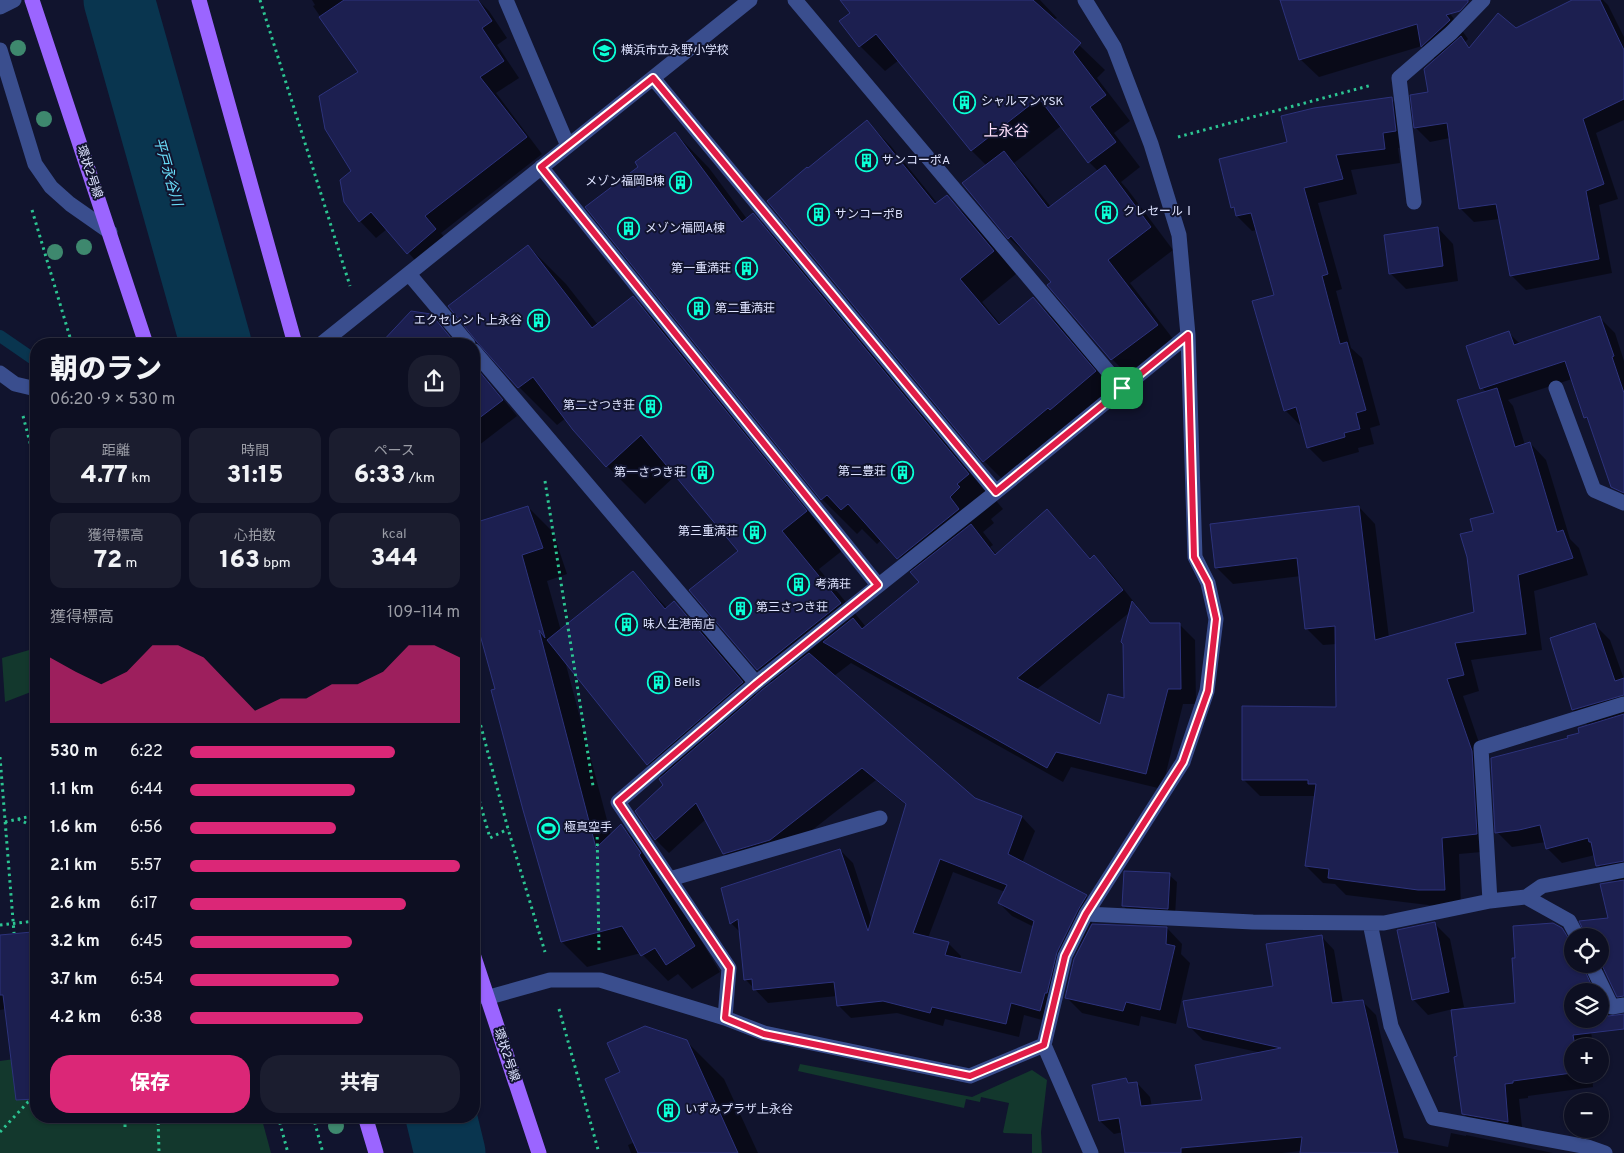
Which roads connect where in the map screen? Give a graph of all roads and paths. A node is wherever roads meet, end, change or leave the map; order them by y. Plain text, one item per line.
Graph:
1 (14, 0) edge
2 (32, 0) edge
3 (199, 0) edge
4 (260, 0) edge
5 (506, 0) edge
6 (750, 0) edge
7 (795, 0) edge
8 (1085, 0) edge
9 (1482, 0) edge
10 (0, 7) edge
11 (0, 50) edge
12 (653, 78) junction
13 (1399, 78) junction
14 (1152, 144) junction
15 (568, 146) junction
16 (541, 167) junction
17 (1414, 202) dead end
18 (30, 204) dead end
19 (110, 232) junction
20 (409, 274) junction
21 (352, 293) dead end
22 (1188, 335) junction
23 (70, 338) edge
24 (144, 338) edge
25 (293, 338) edge
26 (329, 338) edge
27 (463, 338) edge
28 (480, 358) edge
29 (0, 373) edge
30 (14, 384) junction
31 (30, 388) edge
32 (1122, 388) junction
33 (1556, 388) dead end
34 (30, 443) edge
35 (544, 477) dead end
36 (996, 492) junction
37 (1624, 503) edge
38 (878, 585) junction
39 (756, 684) junction
40 (1624, 704) edge
41 (480, 723) edge
42 (0, 756) edge
43 (0, 763) edge
44 (594, 788) dead end
45 (480, 803) edge
46 (2, 809) edge
47 (30, 816) edge
48 (597, 816) dead end
49 (880, 818) dead end
50 (17, 819) junction
51 (5, 822) junction
52 (30, 825) edge
53 (508, 829) junction
54 (1624, 870) edge
55 (670, 879) junction
56 (1526, 897) junction
57 (1490, 900) junction
58 (1086, 914) junction
59 (30, 922) edge
60 (1370, 923) junction
61 (13, 924) junction
62 (0, 925) edge
63 (1573, 928) edge
64 (14, 933) dead end
65 (1596, 973) edge
66 (480, 978) edge
67 (550, 980) junction
68 (600, 980) junction
69 (486, 998) junction
70 (1624, 1005) edge
71 (725, 1018) junction
72 (1044, 1045) junction
73 (30, 1101) edge
74 (125, 1123) edge
75 (158, 1123) edge
76 (280, 1123) edge
77 (315, 1123) edge
78 (367, 1123) edge
79 (125, 1127) dead end
80 (0, 1132) edge
81 (1587, 1150) edge
82 (159, 1153) edge
83 (288, 1153) edge
84 (323, 1153) edge
85 (376, 1153) edge
86 (538, 1153) edge
87 (600, 1153) edge
88 (1091, 1153) edge
89 (1605, 1153) edge

1 - 10 street
2 - 19 main road, 環状2号線
3 - 25 main road
4 - 21 path
5 - 15 street
6 - 12 street
7 - 32 street
8 - 14 street
9 - 13 street
11 - 19 street
12 - 15 street
12 - 36 street
13 - 14 path
13 - 17 street
14 - 22 street
15 - 16 street
16 - 20 street
16 - 38 street
18 - 23 path
19 - 24 main road, 環状2号線
20 - 26 street
20 - 27 street
22 - 32 street
22 - 58 street
28 - 39 street
29 - 30 street
30 - 31 street
30 - 34 path
32 - 36 street
33 - 37 street
35 - 44 path
36 - 38 street
38 - 39 street
39 - 55 street
40 - 57 street
41 - 53 path
42 - 43 path
43 - 46 path
45 - 53 path
46 - 51 path
47 - 50 path
48 - 68 path
49 - 55 street
50 - 51 path
50 - 52 path
51 - 61 path
53 - 67 path
54 - 56 street
55 - 71 street
56 - 57 street
56 - 63 street
57 - 60 street
58 - 60 street
58 - 72 street
59 - 61 path
60 - 81 street
61 - 62 path
61 - 64 path
65 - 70 street
66 - 69 main road, 環状2号線
67 - 68 street
67 - 69 street
67 - 87 path
68 - 71 street
69 - 86 main road, 環状2号線
71 - 72 street
72 - 88 street
73 - 80 path
74 - 79 path
75 - 82 path
76 - 83 path
77 - 84 path
78 - 85 main road
81 - 89 street

